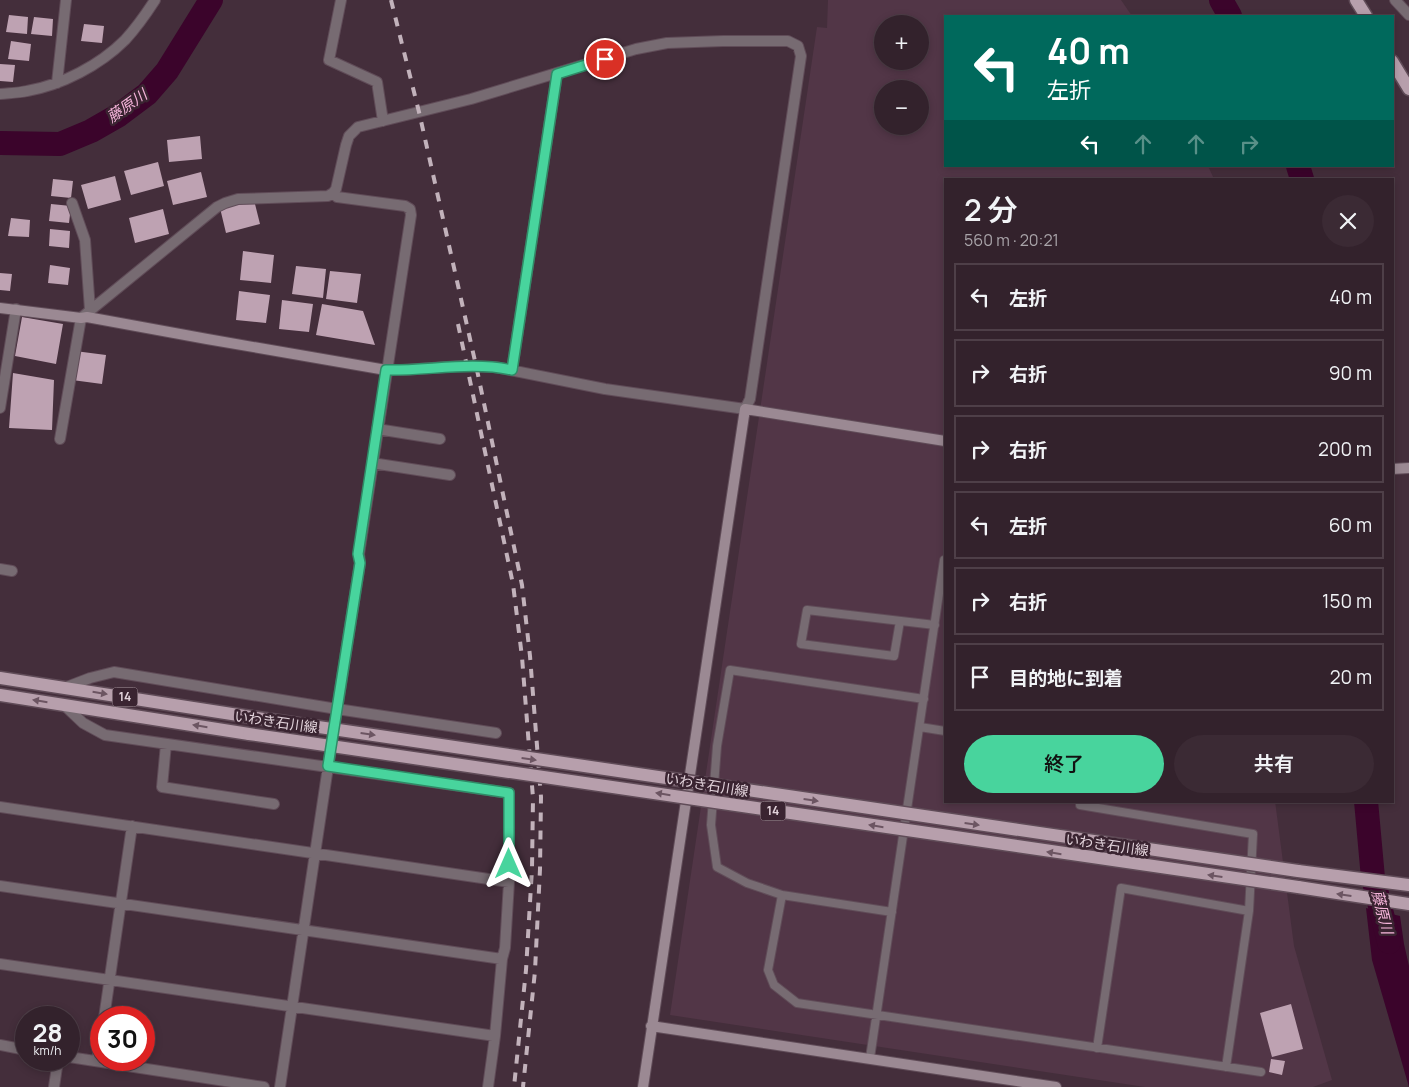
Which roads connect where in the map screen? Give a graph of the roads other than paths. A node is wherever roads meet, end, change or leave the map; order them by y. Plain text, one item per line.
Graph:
1 (66, 0) edge
2 (155, 0) edge
3 (341, 0) edge
4 (1395, 0) edge
5 (1358, 1) edge
6 (1365, 15) edge
7 (1409, 15) edge
8 (1394, 64) edge
9 (557, 74) junction
10 (57, 83) junction
11 (1409, 89) edge
12 (0, 94) edge
13 (383, 121) junction
14 (334, 193) junction
15 (72, 203) dead end
16 (0, 308) edge
17 (16, 309) junction
18 (90, 310) junction
19 (80, 318) junction
20 (386, 370) junction
21 (512, 370) junction
22 (0, 408) edge
23 (746, 409) junction
24 (377, 429) junction
25 (60, 439) dead end
26 (440, 439) dead end
27 (944, 441) edge
28 (372, 463) junction
29 (1409, 468) edge
30 (1394, 469) edge
31 (450, 476) dead end
32 (944, 560) edge
33 (0, 569) edge
34 (12, 571) dead end
35 (900, 621) junction
36 (935, 625) junction
37 (0, 678) edge
38 (64, 688) junction
39 (0, 695) edge
40 (924, 699) junction
41 (64, 705) junction
42 (337, 709) junction
43 (920, 727) junction
44 (944, 731) edge
45 (496, 733) dead end
46 (166, 744) junction
47 (328, 766) junction
48 (1080, 803) edge
49 (274, 804) dead end
50 (0, 807) edge
51 (132, 826) junction
52 (315, 853) junction
53 (509, 882) junction
54 (1409, 885) edge
55 (0, 886) edge
56 (782, 895) junction
57 (120, 904) junction
58 (1409, 904) edge
59 (1249, 910) junction
60 (892, 912) junction
61 (304, 930) junction
62 (502, 959) junction
63 (0, 964) edge
64 (109, 980) junction
65 (106, 1006) edge
66 (292, 1006) junction
67 (877, 1015) junction
68 (651, 1026) junction
69 (495, 1036) junction
70 (0, 1045) edge
71 (15, 1048) edge
72 (1097, 1048) junction
73 (870, 1058) junction
74 (1226, 1067) junction
75 (155, 1070) edge
76 (56, 1071) edge
77 (1261, 1072) dead end
78 (54, 1087) edge
79 (264, 1087) edge
80 (280, 1087) edge
81 (488, 1087) edge
82 (642, 1087) edge
83 (1056, 1087) edge

1 - 10 street
2 - 10 street
3 - 13 street
4 - 7 street
5 - 6 main road
8 - 11 main road
9 - 13 street
9 - 21 street
9 - 23 street
10 - 12 street
13 - 14 street
14 - 18 street
14 - 20 street
15 - 18 street
16 - 17 street
17 - 19 street
17 - 22 street
18 - 19 street
19 - 20 street
19 - 25 street
20 - 21 street
20 - 24 street
21 - 23 street
23 - 27 street
23 - 68 street
24 - 26 street
24 - 28 street
28 - 31 street
28 - 42 street
29 - 30 street
32 - 36 lane
33 - 34 street
35 - 35 lane
35 - 36 lane
36 - 40 lane
37 - 38 main road, いわき石川線 / 14
38 - 42 street
38 -> 54 main road, いわき石川線 / 14, bridge
41 -> 39 main road, いわき石川線 / 14
40 - 43 lane
40 - 56 lane
41 - 46 street
58 -> 41 main road, いわき石川線 / 14, bridge
42 - 45 street
42 - 47 street
43 - 44 lane
43 - 60 lane
46 - 47 street
46 - 49 street
47 - 52 street
47 - 53 street
48 - 59 lane
50 - 51 street
51 - 52 street
51 - 57 street
52 - 53 street
52 - 61 street
53 - 62 street
55 - 57 street
56 - 60 lane
56 - 67 lane
57 - 61 street
57 - 64 street
59 - 72 lane
59 - 74 lane
60 - 67 lane
61 - 62 street
61 - 66 street
62 - 69 street
63 - 64 street
64 - 65 street
64 - 66 street
66 - 69 street
66 - 80 street
67 - 72 lane
67 - 73 lane
68 - 73 street
68 - 82 street
69 - 81 street
70 - 71 street
72 - 74 lane
73 - 83 street
74 - 77 lane
75 - 79 street
76 - 78 street

